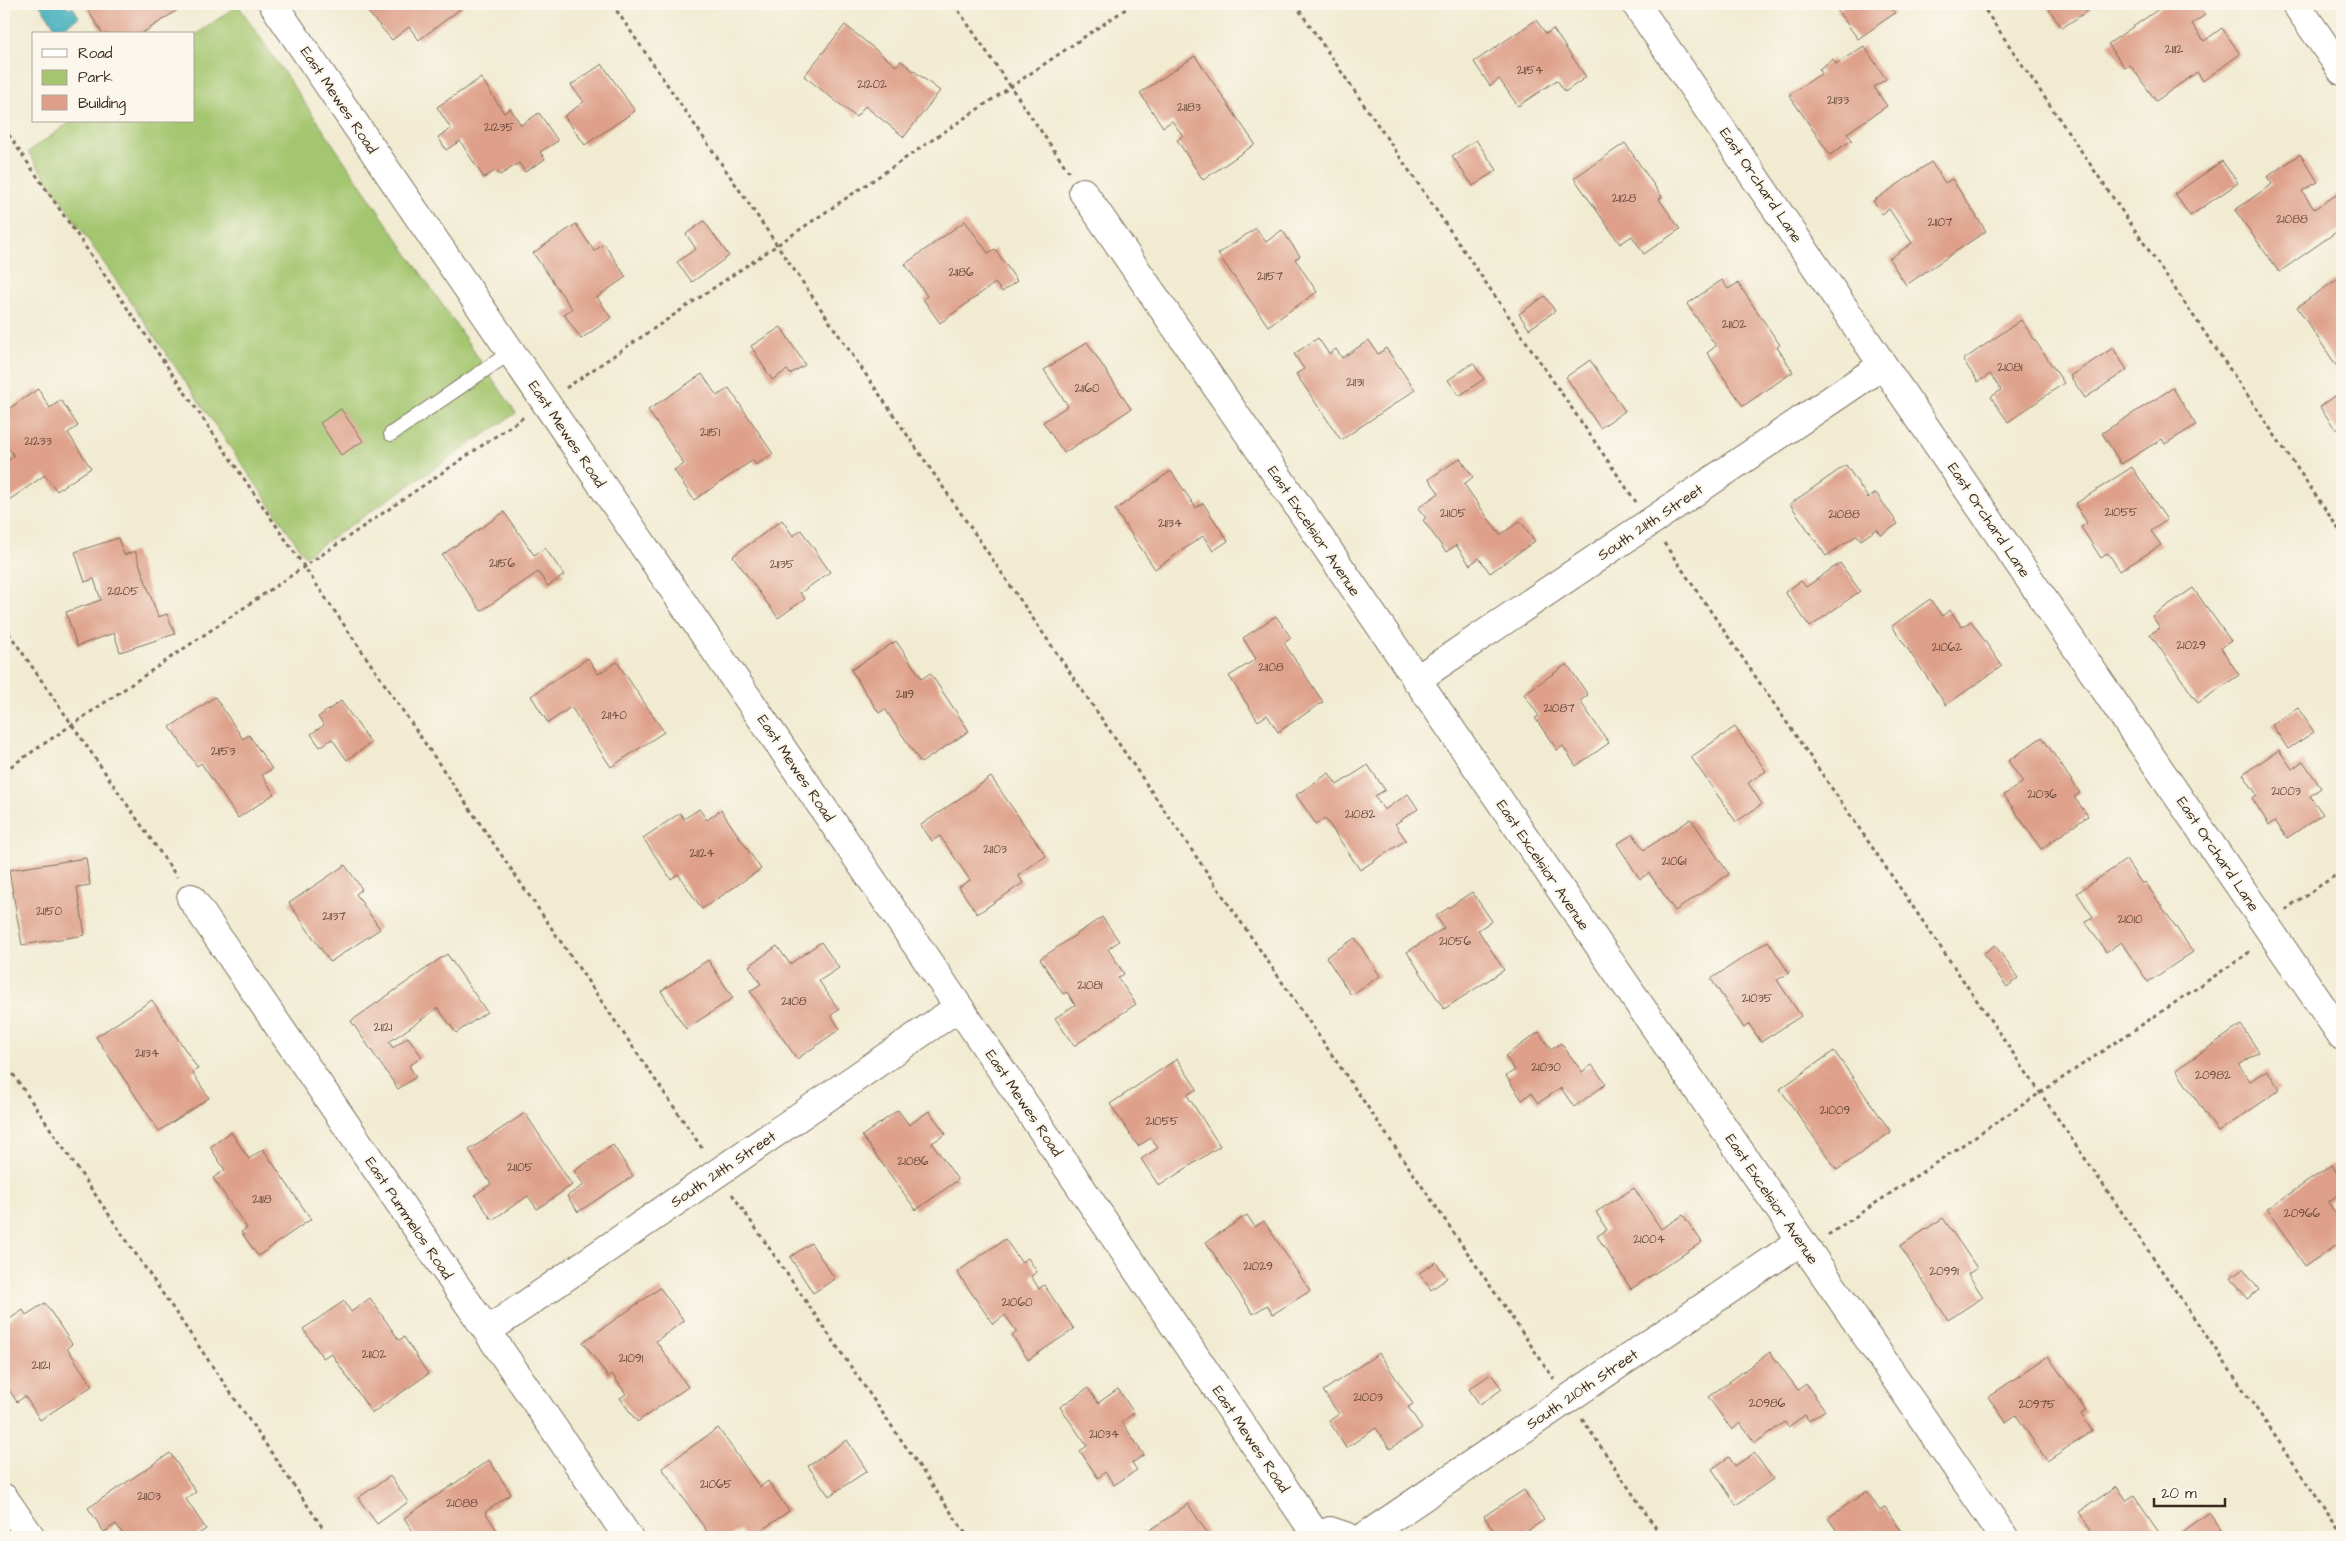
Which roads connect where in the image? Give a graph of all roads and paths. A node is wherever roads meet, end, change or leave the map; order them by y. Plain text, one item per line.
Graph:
1 (273, 4) edge
2 (612, 4) edge
3 (954, 4) edge
4 (1295, 4) edge
5 (1636, 4) edge
6 (1981, 4) edge
7 (2296, 4) edge
8 (2342, 71) edge
9 (4, 128) edge
10 (1083, 192) joint
11 (511, 352) junction
12 (1884, 365) junction
13 (391, 434) dead end
14 (1650, 522) junction
15 (2342, 534) edge
16 (4, 626) edge
17 (1416, 680) junction
18 (2342, 871) edge
19 (191, 898) joint
20 (2270, 930) junction
21 (959, 1006) junction
22 (2342, 1036) edge
23 (4, 1061) edge
24 (2040, 1093) junction
25 (718, 1172) junction
26 (1801, 1241) junction
27 (487, 1331) junction
28 (1567, 1398) junction
29 (4, 1498) edge
30 (2342, 1534) edge
31 (1315, 1536) edge
32 (31, 1537) edge
33 (329, 1537) edge
34 (628, 1537) edge
35 (968, 1537) edge
36 (1348, 1537) edge
37 (1364, 1537) edge
38 (1662, 1537) edge
39 (2004, 1537) edge

1 - 11 street, East Mewes Road
2 - 28 path
3 - 10 path
4 - 14 path
5 - 12 street, East Orchard Lane
6 - 15 path
7 - 8 street
9 - 25 path
10 - 17 street, East Excelsior Avenue
11 - 13 lane
11 - 21 street, East Mewes Road
12 - 14 street, South 211th Street
12 - 20 street, East Orchard Lane
14 - 17 street, South 211th Street
14 - 24 path
16 - 19 path
17 - 26 street, East Excelsior Avenue
18 - 20 path
19 - 27 street, East Pummelos Road
20 - 22 street, East Orchard Lane
20 - 24 path
21 - 25 street, South 211th Street
21 - 31 street, East Mewes Road
23 - 33 path
24 - 26 path
24 - 30 path
25 - 27 street, South 211th Street
25 - 35 path
26 - 28 street, South 210th Street
26 - 39 street, East Excelsior Avenue
27 - 34 street, East Pummelos Road
28 - 37 street, South 210th Street
28 - 38 path
29 - 32 street
31 - 36 street, East Mewes Road

